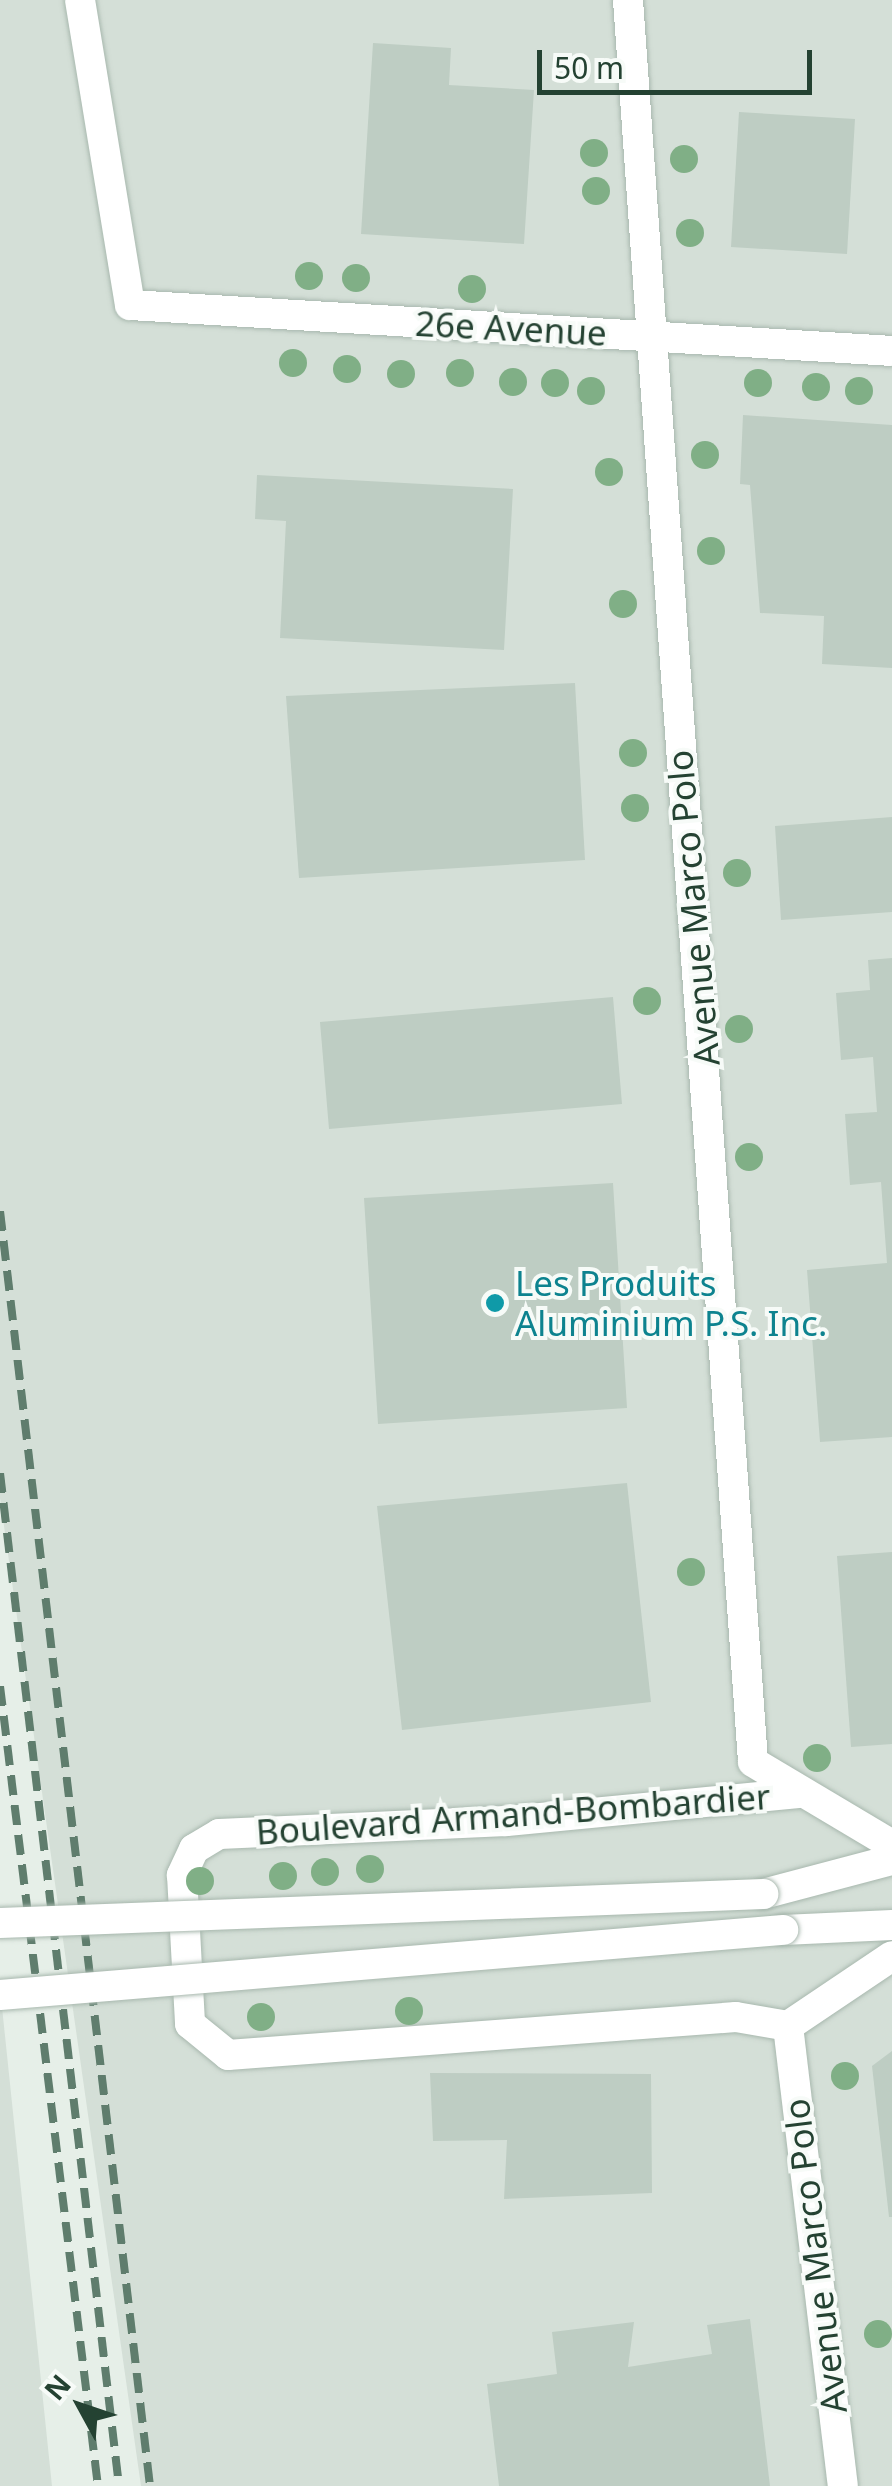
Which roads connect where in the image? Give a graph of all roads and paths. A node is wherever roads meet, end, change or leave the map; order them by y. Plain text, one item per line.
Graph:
1 (80, 0) edge
2 (628, 0) edge
3 (646, 336) junction
4 (892, 351) edge
5 (799, 1793) junction
6 (892, 1845) edge
7 (892, 1860) edge
8 (0, 1923) edge
9 (892, 1925) edge
10 (892, 1956) edge
11 (0, 1995) edge
12 (788, 2026) junction
13 (843, 2486) edge

1 - 3 street, 26e Avenue
2 - 3 street, Avenue Marco Polo
3 - 4 street, 26e Avenue
3 - 5 street, Avenue Marco Polo
5 - 6 street, Boulevard Armand-Bombardier
5 - 12 street, Boulevard Armand-Bombardier
7 - 8 street, bridge
9 - 11 street, bridge
10 - 12 street
12 - 13 street, Avenue Marco Polo

